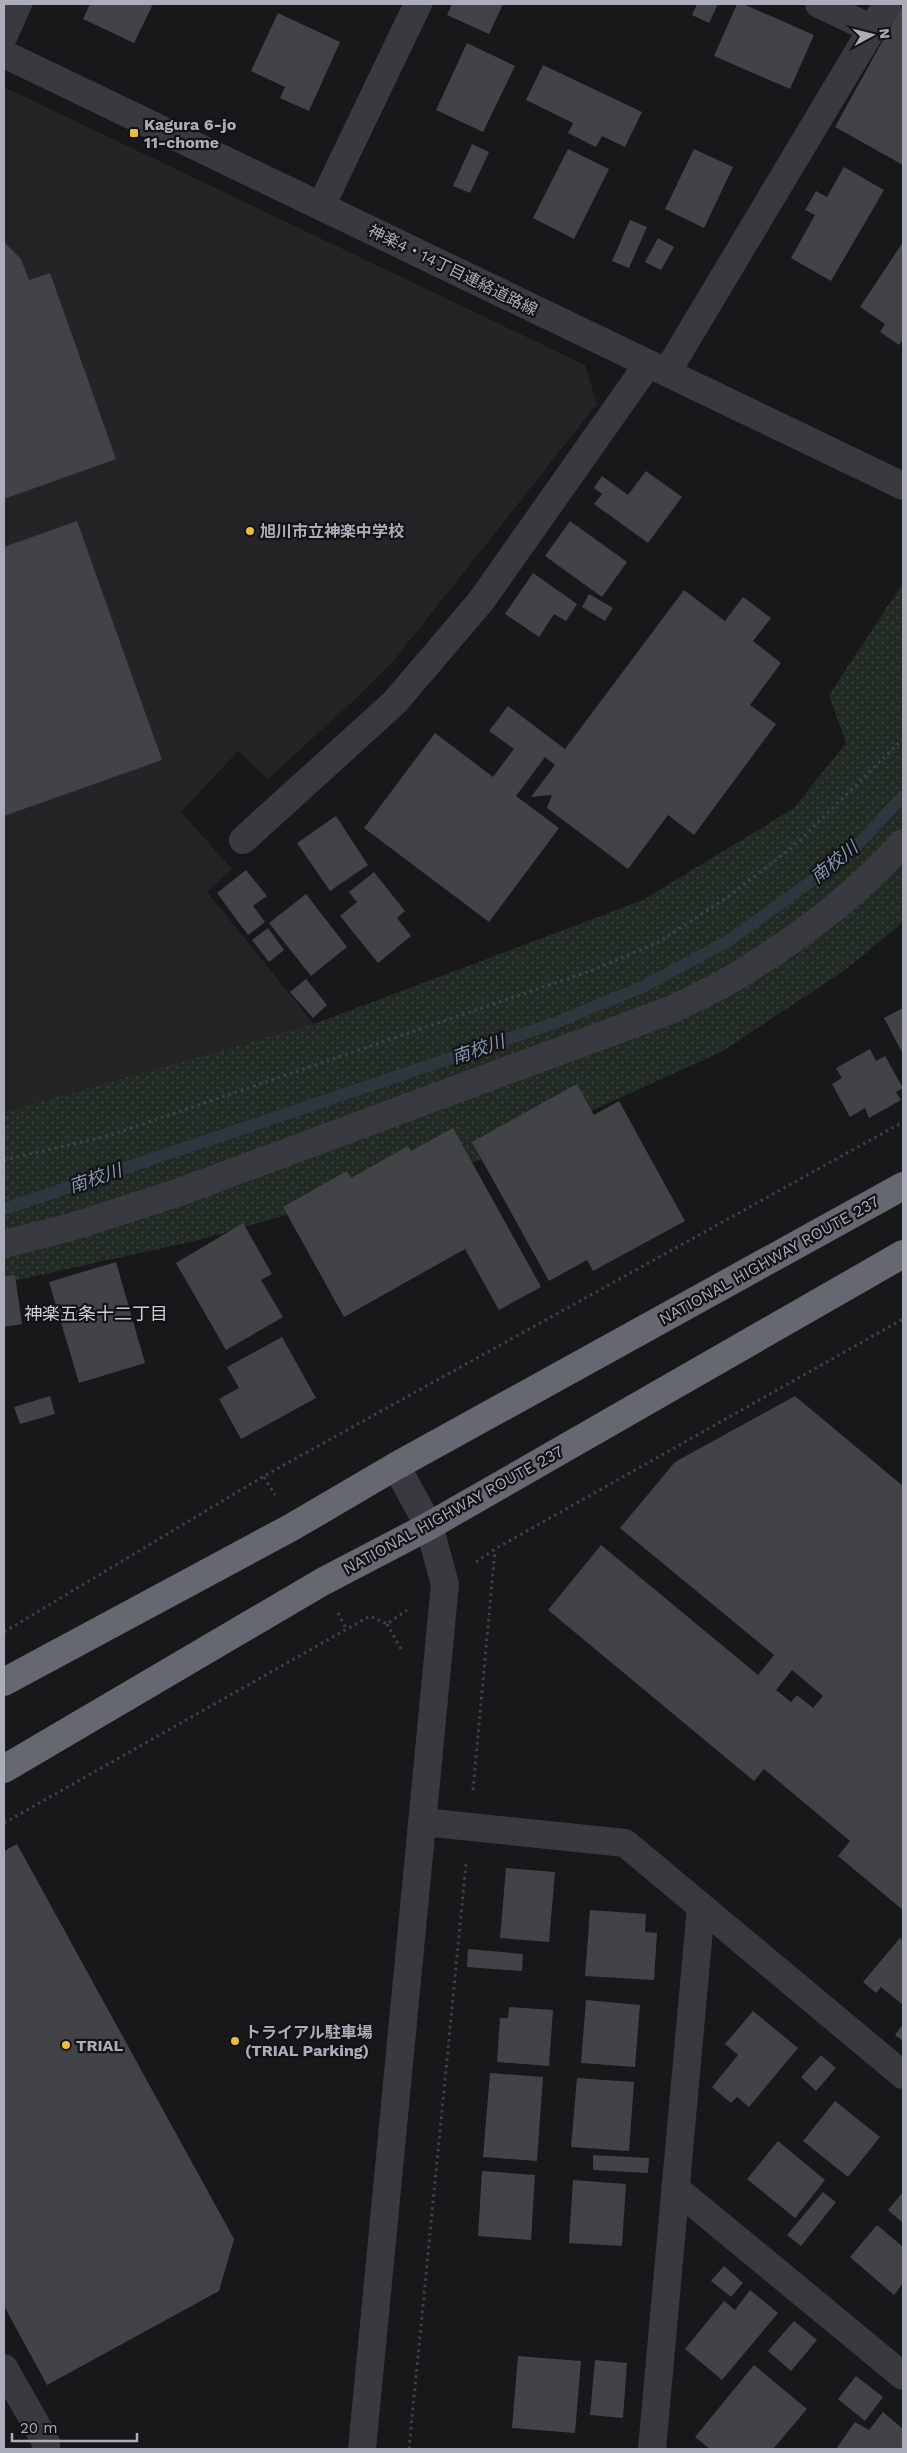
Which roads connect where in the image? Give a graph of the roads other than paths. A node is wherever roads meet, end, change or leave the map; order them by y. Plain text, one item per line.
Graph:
1 (18, 4) edge
2 (418, 4) edge
3 (819, 4) edge
4 (887, 4) edge
5 (872, 29) junction
6 (4, 35) edge
7 (4, 54) edge
8 (321, 206) junction
9 (657, 368) junction
10 (903, 486) edge
11 (243, 840) dead end
12 (903, 843) edge
13 (903, 1186) edge
14 (4, 1244) edge
15 (903, 1254) edge
16 (396, 1466) junction
17 (429, 1526) junction
18 (4, 1682) edge
19 (4, 1769) edge
20 (423, 1822) junction
21 (701, 1907) junction
22 (903, 2075) edge
23 (675, 2188) junction
24 (4, 2368) edge
25 (903, 2376) edge
26 (46, 2449) edge
27 (362, 2449) edge
28 (652, 2449) edge

1 - 6 street
2 - 8 street
3 - 5 street
4 - 5 street
5 - 9 street
7 - 8 street, 神楽4・14丁目連絡道路線
8 - 9 street, 神楽4・14丁目連絡道路線
9 - 10 street, 神楽4・14丁目連絡道路線
9 - 11 street
12 - 14 street
13 - 16 highway, NATIONAL HIGHWAY ROUTE 237
15 - 17 highway, NATIONAL HIGHWAY ROUTE 237
16 - 17 street
16 - 18 highway, NATIONAL HIGHWAY ROUTE 237
17 - 19 highway, NATIONAL HIGHWAY ROUTE 237
17 - 20 street
20 - 21 street
20 - 27 street
21 - 22 street
21 - 23 street
23 - 25 street
23 - 28 street
24 - 26 street

